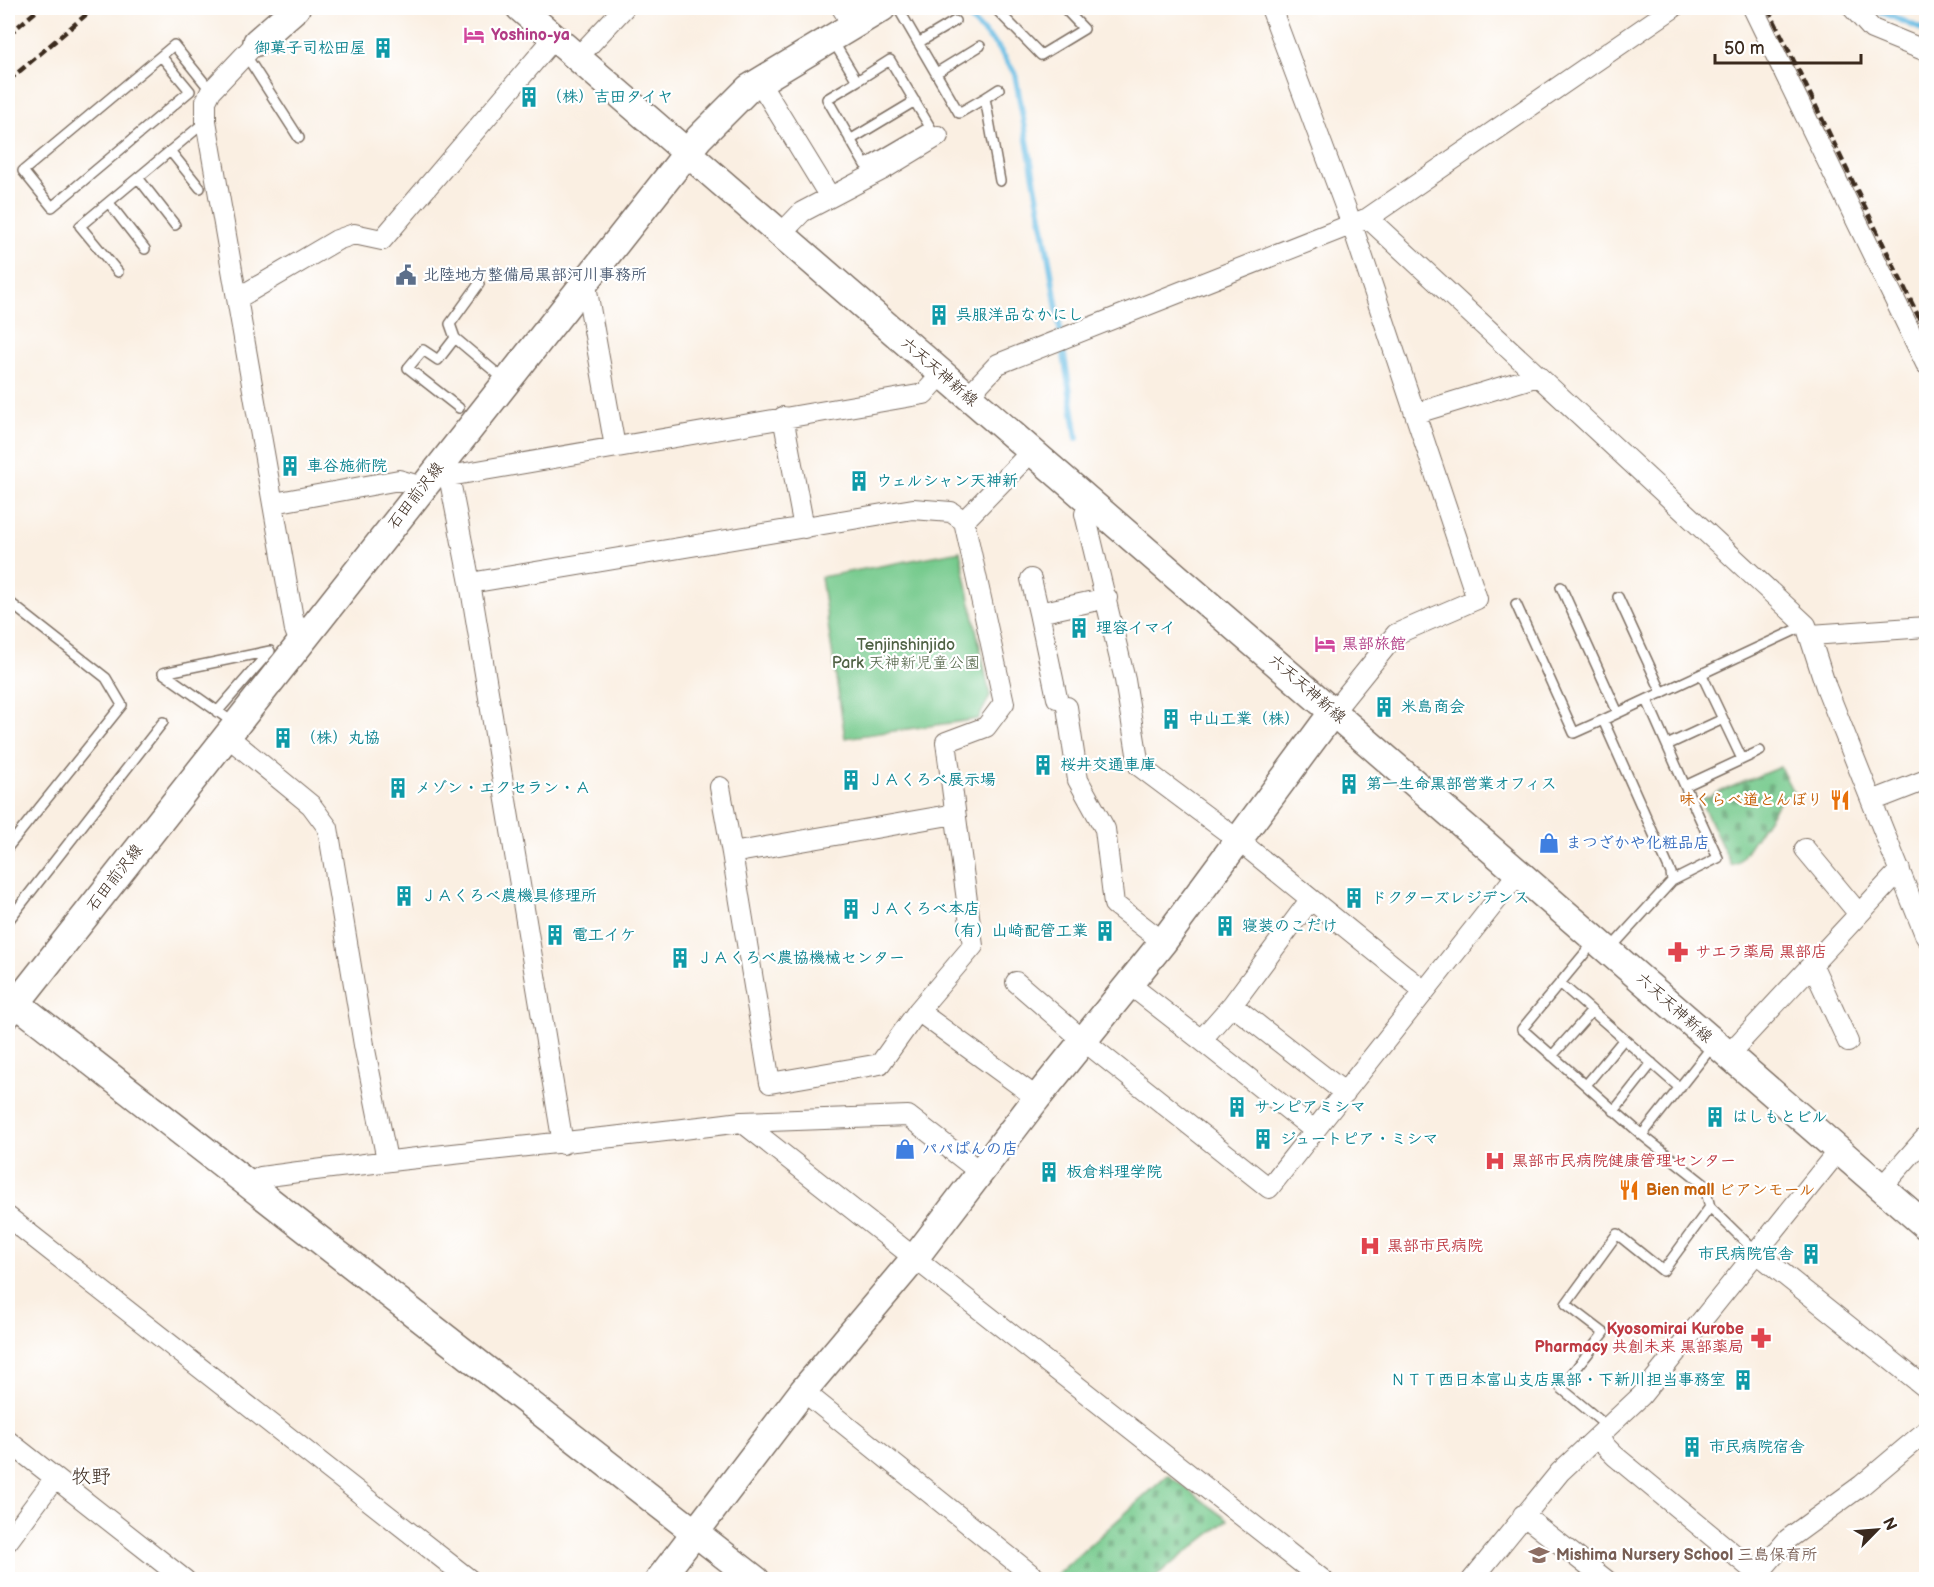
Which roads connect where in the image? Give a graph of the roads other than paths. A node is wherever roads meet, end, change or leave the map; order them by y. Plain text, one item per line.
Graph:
1 (519, 8) edge
2 (882, 8) edge
3 (897, 8) edge
4 (995, 8) edge
5 (1064, 8) edge
6 (1271, 8) edge
7 (1673, 8) edge
8 (1753, 8) edge
9 (1853, 8) edge
10 (616, 10) edge
11 (284, 11) edge
12 (955, 21) dead end
13 (842, 23) edge
14 (555, 37) junction
15 (918, 43) junction
16 (981, 46) dead end
17 (251, 48) junction
18 (1926, 51) edge
19 (161, 56) junction
20 (578, 57) junction
21 (936, 73) junction
22 (759, 81) junction
23 (856, 81) junction
24 (999, 89) dead end
25 (210, 92) junction
26 (984, 98) junction
27 (915, 101) junction
28 (206, 121) junction
29 (939, 136) dead end
30 (299, 138) dead end
31 (850, 140) junction
32 (171, 152) junction
33 (687, 153) junction
34 (139, 179) junction
35 (1000, 181) dead end
36 (200, 188) dead end
37 (830, 197) junction
38 (109, 203) junction
39 (1360, 222) junction
40 (175, 225) dead end
41 (781, 234) junction
42 (145, 249) dead end
43 (118, 272) dead end
44 (585, 280) junction
45 (479, 284) dead end
46 (238, 298) junction
47 (455, 338) junction
48 (1926, 364) edge
49 (942, 375) junction
50 (1538, 376) junction
51 (506, 381) junction
52 (968, 396) junction
53 (459, 408) dead end
54 (1417, 413) junction
55 (783, 417) junction
56 (615, 447) junction
57 (1030, 452) junction
58 (436, 478) junction
59 (1090, 499) junction
60 (274, 503) junction
61 (964, 521) junction
62 (804, 528) junction
63 (1031, 579) dead end
64 (470, 583) junction
65 (1561, 587) dead end
66 (1618, 597) dead end
67 (1107, 598) junction
68 (8, 601) edge
69 (1516, 604) dead end
70 (1039, 613) junction
71 (1926, 627) edge
72 (1809, 630) junction
73 (300, 643) junction
74 (1702, 675) junction
75 (1662, 693) junction
76 (1647, 700) junction
77 (1333, 712) junction
78 (1618, 712) junction
79 (1723, 719) junction
80 (1603, 720) junction
81 (164, 722) dead end
82 (227, 724) junction
83 (1667, 745) junction
84 (1760, 751) dead end
85 (1742, 759) junction
86 (1926, 780) edge
87 (1685, 786) junction
88 (720, 787) dead end
89 (1872, 801) junction
90 (955, 814) junction
91 (1238, 840) junction
92 (8, 847) edge
93 (1804, 849) dead end
94 (732, 853) junction
95 (1900, 870) junction
96 (1519, 873) junction
97 (1672, 881) junction
98 (1310, 900) junction
99 (1859, 914) junction
100 (8, 921) edge
101 (1926, 937) edge
102 (1162, 942) junction
103 (1603, 945) junction
104 (1812, 964) junction
105 (1016, 982) dead end
106 (1560, 983) junction
107 (1129, 984) junction
108 (1423, 990) junction
109 (1232, 1005) junction
110 (12, 1008) edge
111 (918, 1011) junction
112 (1592, 1011) junction
113 (1624, 1039) junction
114 (1201, 1040) junction
115 (1084, 1041) junction
116 (1848, 1042) dead end
117 (1721, 1050) junction
118 (1552, 1056) junction
119 (1652, 1064) junction
120 (1586, 1085) junction
121 (1680, 1088) junction
122 (1345, 1093) junction
123 (1037, 1098) junction
124 (1614, 1111) junction
125 (742, 1122) junction
126 (1315, 1131) junction
127 (1642, 1135) junction
128 (1926, 1137) edge
129 (562, 1144) junction
130 (1838, 1151) junction
131 (387, 1160) junction
132 (980, 1172) junction
133 (250, 1184) junction
134 (1881, 1188) junction
135 (1710, 1207) junction
136 (8, 1217) edge
137 (1926, 1226) edge
138 (1757, 1253) junction
139 (914, 1259) junction
140 (1926, 1388) edge
141 (803, 1391) junction
142 (1926, 1431) edge
143 (1603, 1433) junction
144 (8, 1441) edge
145 (55, 1479) junction
146 (1523, 1515) junction
147 (696, 1532) junction
148 (8, 1541) edge
149 (1759, 1577) edge
150 (185, 1580) edge
151 (470, 1580) edge
152 (659, 1580) edge
153 (756, 1580) edge
154 (1038, 1580) edge
155 (1323, 1580) edge
156 (1472, 1580) edge
157 (1606, 1580) edge

1 - 14 main road
2 - 13 main road, 石田前沢線
3 - 15 lane
4 - 5 lane
6 - 39 street
7 - 39 street
8 - 48 street
9 - 18 street
10 - 20 street
11 - 17 main road
12 - 15 lane
13 - 22 main road, 石田前沢線
13 - 23 lane
14 - 20 main road
14 - 46 street
15 - 21 lane
16 - 21 lane
17 - 25 street
17 - 30 lane
19 - 19 lane
19 - 25 lane
20 - 33 main road
21 - 26 lane
22 - 33 main road, 石田前沢線
22 - 37 street
23 - 27 lane
23 - 31 lane
24 - 26 lane
25 - 28 street
26 - 35 lane
27 - 31 lane
27 - 31 lane
28 - 32 lane
28 - 46 street
29 - 37 street
32 - 34 lane
32 - 36 lane
33 - 41 main road, 六天天神新線
33 - 44 main road, 石田前沢線
34 - 38 lane
34 - 40 lane
37 - 41 street
38 - 42 lane
38 - 43 lane
39 - 50 street
39 - 52 street
39 - 54 street
41 - 49 main road, 六天天神新線
44 - 51 main road, 石田前沢線
44 - 56 street
45 - 47 lane
46 - 60 street
47 - 51 lane
47 - 53 lane
49 - 52 main road, 六天天神新線
49 - 55 street
50 - 54 street
50 - 72 street
51 - 58 main road, 石田前沢線
52 - 57 main road, 六天天神新線
54 - 77 street
55 - 56 street
55 - 62 street
56 - 58 street
57 - 59 main road, 六天天神新線
57 - 61 street
58 - 60 street
58 - 64 street
58 - 73 main road, 石田前沢線
59 - 67 street
59 - 77 main road, 六天天神新線
60 - 73 street
61 - 62 street
61 - 90 street
62 - 64 street
63 - 70 street
64 - 129 street
65 - 78 lane
66 - 75 lane
67 - 70 street
67 - 91 street
68 - 92 lane
69 - 80 lane
70 - 102 street
71 - 72 street
72 - 74 lane
72 - 89 street
73 - 82 main road, 石田前沢線
74 - 75 lane
74 - 79 lane
75 - 76 lane
76 - 78 lane
76 - 83 lane
77 - 91 main road
77 - 96 main road, 六天天神新線
78 - 80 lane
79 - 83 lane
79 - 85 lane
80 - 97 lane
81 - 100 lane
82 - 82 lane
82 - 110 main road, 石田前沢線
82 - 131 street
83 - 87 lane
84 - 85 lane
85 - 87 lane
86 - 89 street
87 - 97 lane
88 - 94 street
89 - 95 street
90 - 94 street
90 - 111 street
91 - 98 street
91 - 102 main road
93 - 99 street
94 - 111 street
95 - 99 street
95 - 101 street
96 - 103 main road, 六天天神新線
96 - 108 street
97 - 103 lane
98 - 108 street
98 - 109 street
99 - 104 street
102 - 107 main road
103 - 106 lane
103 - 117 main road, 六天天神新線
104 - 116 street
104 - 117 street
105 - 115 street
106 - 112 lane
106 - 118 lane
107 - 114 street
107 - 115 main road
108 - 122 street
109 - 114 street
109 - 122 street
110 - 133 main road
111 - 123 street
112 - 113 lane
112 - 118 lane
113 - 119 lane
113 - 120 lane
114 - 126 street
115 - 123 main road
115 - 126 street
117 - 121 lane
117 - 130 main road, 六天天神新線
118 - 120 lane
119 - 121 lane
119 - 124 lane
120 - 124 lane
121 - 127 lane
122 - 126 street
123 - 132 main road
124 - 127 lane
125 - 129 street
125 - 132 street
125 - 139 street
127 - 135 lane
128 - 134 street
129 - 131 street
130 - 134 main road, 六天天神新線
130 - 138 street
131 - 133 street
132 - 139 main road
133 - 147 main road
134 - 137 main road, 六天天神新線
135 - 138 lane
135 - 143 lane
136 - 151 street
138 - 140 street
138 - 143 street
139 - 141 main road
139 - 155 street
141 - 147 main road
141 - 154 street
142 - 149 street
143 - 146 street
143 - 149 street
144 - 145 street
145 - 148 street
145 - 150 street
146 - 156 street
146 - 157 street
147 - 152 main road
147 - 153 main road

